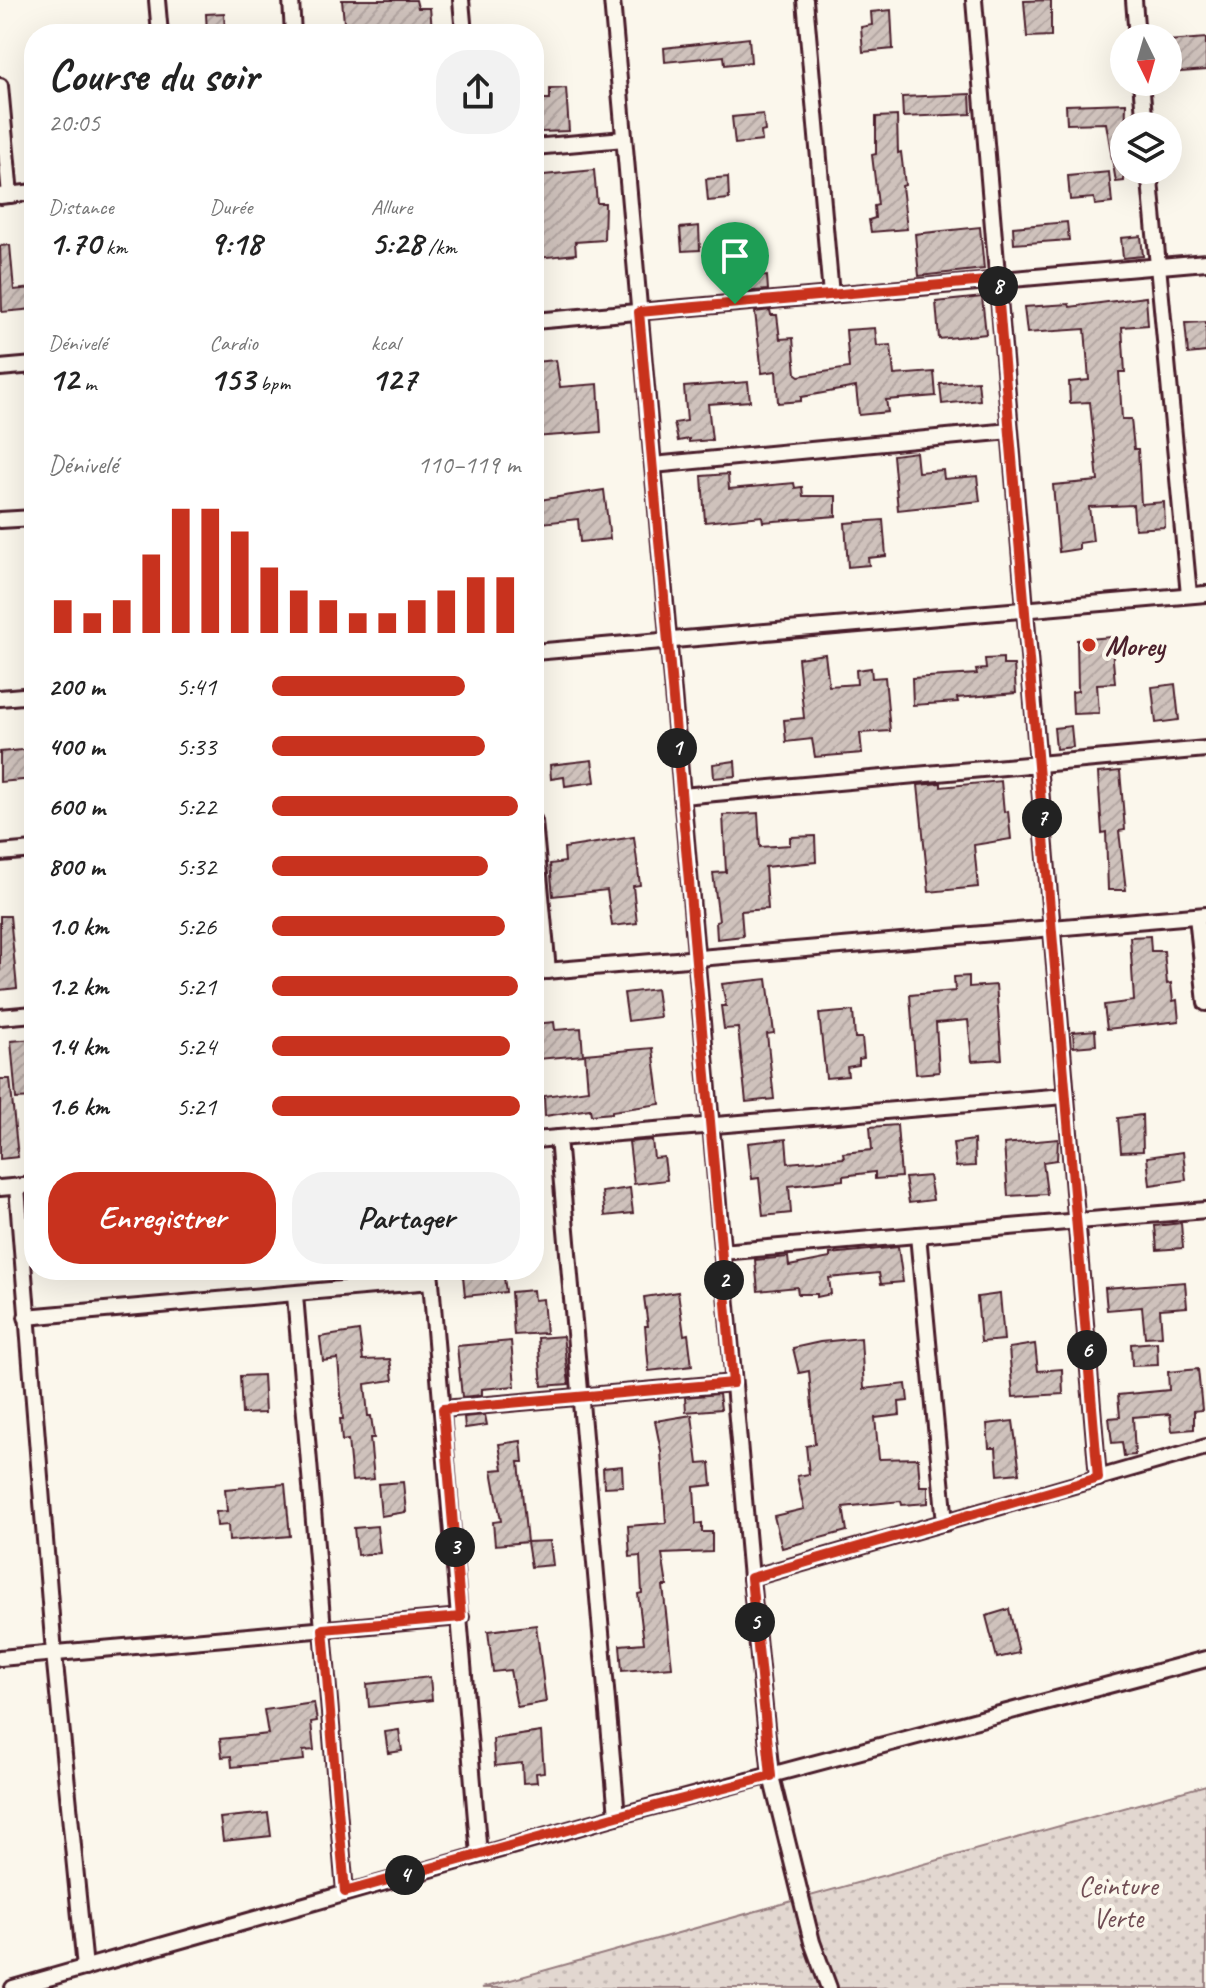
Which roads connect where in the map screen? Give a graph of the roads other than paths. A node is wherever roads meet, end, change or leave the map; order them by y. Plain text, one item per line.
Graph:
1 (157, 0) edge
2 (291, 0) edge
3 (461, 0) edge
4 (612, 0) edge
5 (805, 0) edge
6 (974, 0) edge
7 (1134, 0) edge
8 (159, 24) edge
9 (292, 24) edge
10 (463, 24) edge
11 (1136, 24) edge
12 (0, 86) edge
13 (624, 139) junction
14 (544, 146) edge
15 (1150, 184) edge
16 (5, 195) edge
17 (1206, 262) edge
18 (1158, 266) junction
19 (997, 280) junction
20 (831, 295) junction
21 (639, 312) junction
22 (544, 320) edge
23 (24, 366) edge
24 (0, 368) edge
25 (1010, 431) junction
26 (653, 465) junction
27 (24, 519) edge
28 (0, 520) edge
29 (1206, 594) edge
30 (1189, 595) junction
31 (1025, 610) junction
32 (668, 640) junction
33 (544, 651) edge
34 (24, 696) edge
35 (0, 698) edge
36 (1206, 749) edge
37 (1038, 764) junction
38 (682, 796) junction
39 (24, 851) edge
40 (0, 853) edge
41 (1202, 915) edge
42 (1052, 928) junction
43 (696, 958) junction
44 (544, 971) edge
45 (1206, 1003) edge
46 (24, 1015) edge
47 (0, 1017) edge
48 (1065, 1096) junction
49 (711, 1126) junction
50 (558, 1138) junction
51 (544, 1139) edge
52 (24, 1186) edge
53 (17, 1187) junction
54 (0, 1188) edge
55 (1206, 1210) edge
56 (1076, 1222) junction
57 (918, 1235) junction
58 (722, 1252) junction
59 (402, 1280) edge
60 (431, 1280) edge
61 (295, 1295) junction
62 (26, 1317) junction
63 (733, 1383) junction
64 (580, 1396) junction
65 (443, 1409) junction
66 (1206, 1447) edge
67 (1098, 1478) junction
68 (945, 1523) junction
69 (751, 1578) junction
70 (461, 1617) junction
71 (323, 1629) junction
72 (54, 1653) junction
73 (0, 1658) edge
74 (1206, 1659) edge
75 (771, 1776) junction
76 (617, 1816) junction
77 (479, 1855) junction
78 (345, 1892) junction
79 (85, 1968) junction
80 (13, 1988) edge
81 (829, 1988) edge

1 - 8 street
2 - 9 street
3 - 10 street
4 - 13 street
5 - 20 street
6 - 19 street
7 - 11 street
12 - 16 street
13 - 14 street
13 - 21 street
15 - 18 street
17 - 18 street
18 - 19 street
18 - 30 street
19 - 20 street
19 - 25 street
20 - 21 street
21 - 22 street
21 - 26 street
23 - 24 street
25 - 26 street
25 - 31 street
26 - 32 street
27 - 28 street
29 - 30 street
30 - 31 street
31 - 32 street
31 - 37 street
32 - 33 street
32 - 38 street
34 - 35 street
36 - 37 street
37 - 38 street
37 - 42 street
38 - 43 street
39 - 40 street
41 - 42 street
41 - 45 street
42 - 43 street
42 - 48 street
43 - 44 street
43 - 49 street
46 - 47 street
48 - 49 street
48 - 56 street
49 - 50 street
49 - 58 street
50 - 51 street
50 - 64 street
52 - 53 street
53 - 54 street
53 - 62 street
55 - 56 street
56 - 57 street
56 - 67 street
57 - 58 street
57 - 68 street
58 - 63 street
59 - 61 street
60 - 65 street
61 - 62 street
61 - 71 street
62 - 72 street
63 - 64 street
63 - 69 street
64 - 65 street
64 - 76 street
65 - 70 street
66 - 67 street
67 - 68 street
68 - 69 street
69 - 75 street
70 - 71 street
70 - 77 street
71 - 72 street
71 - 78 street
72 - 73 street
72 - 79 street
74 - 75 street
75 - 76 street
75 - 81 street
76 - 77 street
77 - 78 street
78 - 79 street
79 - 80 street

